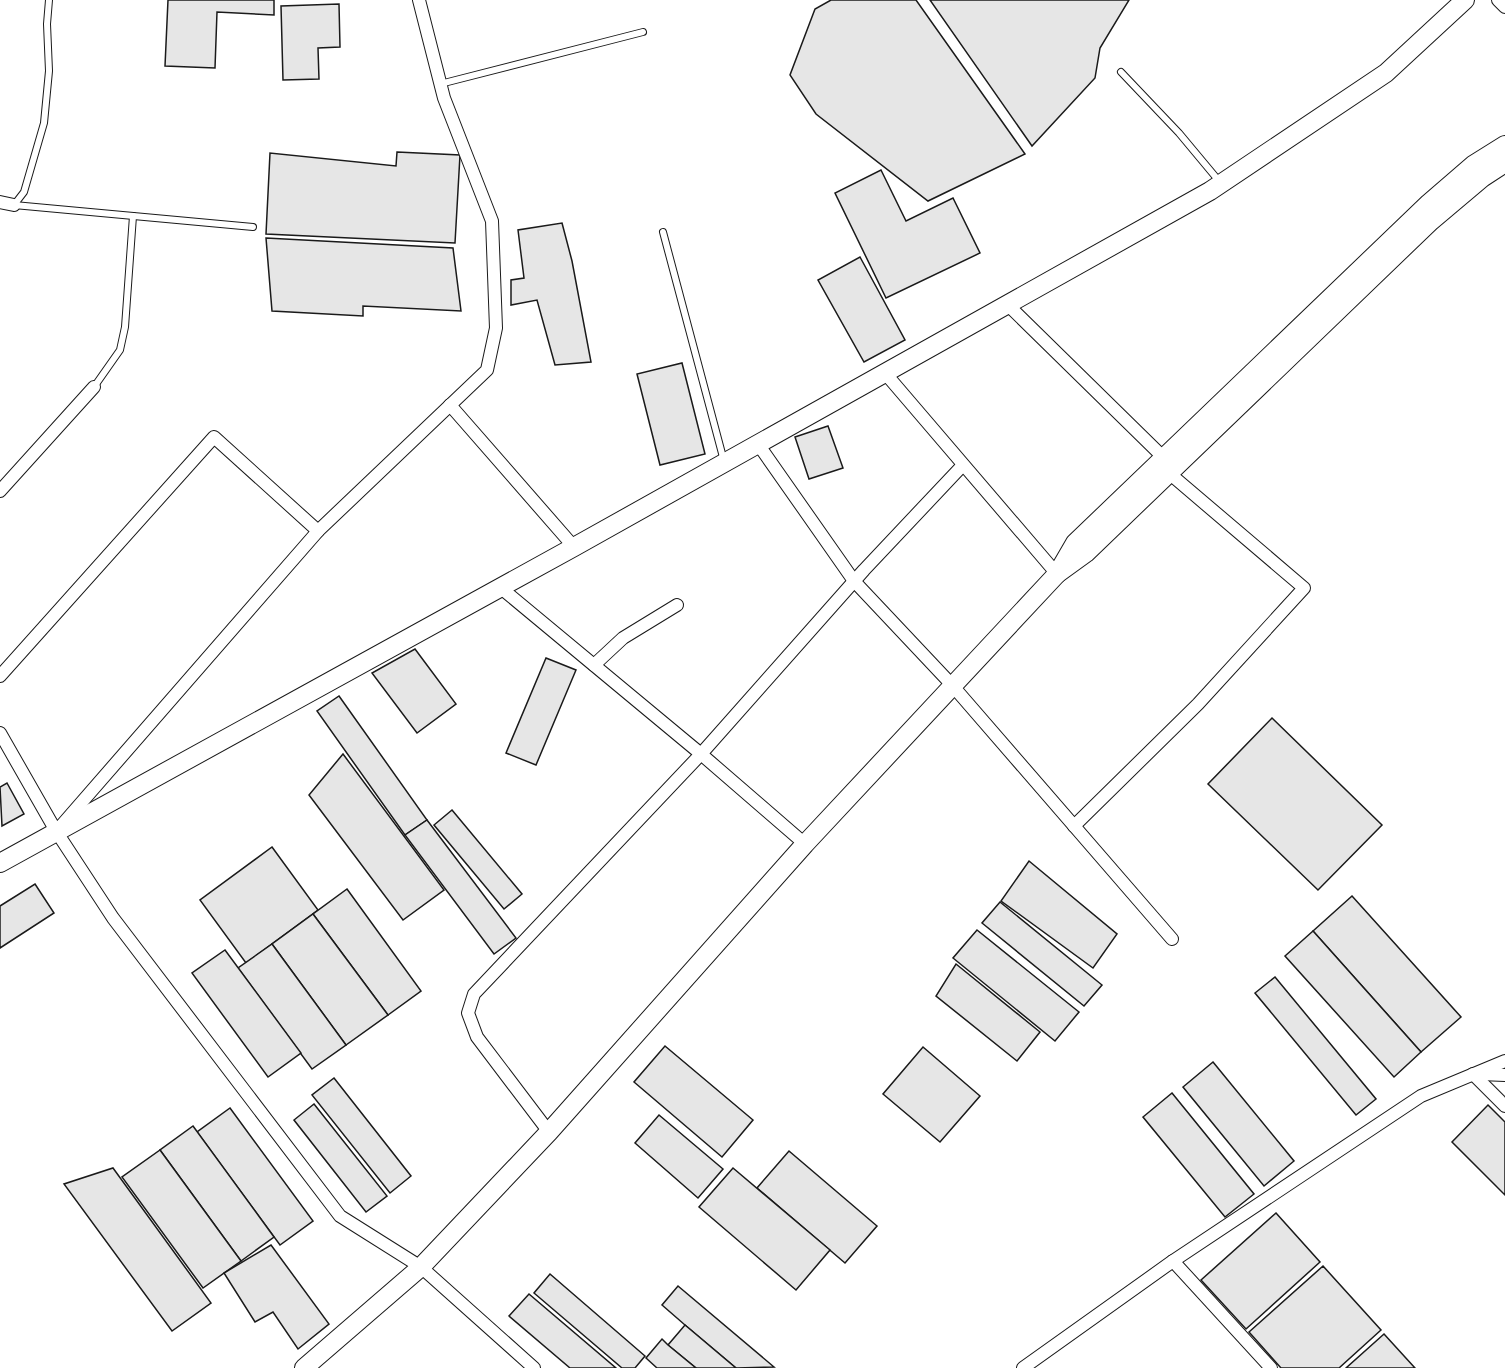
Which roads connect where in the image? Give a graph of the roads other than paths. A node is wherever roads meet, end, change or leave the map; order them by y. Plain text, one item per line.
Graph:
1 (50, 0) edge
2 (418, 0) edge
3 (1465, 0) edge
4 (1498, 0) edge
5 (1505, 7) edge
6 (643, 32) dead end
7 (1121, 72) dead end
8 (440, 84) junction
9 (1505, 145) edge
10 (1505, 163) edge
11 (1221, 184) junction
12 (0, 202) edge
13 (14, 205) junction
14 (133, 216) junction
15 (252, 227) dead end
16 (663, 232) dead end
17 (1007, 304) junction
18 (885, 373) junction
19 (94, 387) joint
20 (450, 405) junction
21 (758, 444) junction
22 (725, 463) junction
23 (963, 465) junction
24 (1166, 465) junction
25 (0, 491) edge
26 (318, 531) junction
27 (574, 547) junction
28 (1057, 574) junction
29 (854, 581) junction
30 (501, 588) junction
31 (677, 605) dead end
32 (594, 665) junction
33 (0, 676) edge
34 (952, 685) junction
35 (0, 734) edge
36 (700, 754) junction
37 (1074, 826) junction
38 (56, 831) junction
39 (805, 844) junction
40 (0, 862) edge
41 (1172, 939) dead end
42 (1505, 1061) edge
43 (1473, 1074) junction
44 (1505, 1075) edge
45 (1505, 1106) edge
46 (549, 1132) junction
47 (1173, 1261) junction
48 (420, 1267) junction
49 (304, 1368) edge
50 (534, 1368) edge
51 (1023, 1368) edge
52 (1271, 1368) edge

1 - 13 lane
2 - 8 street
3 - 11 street
4 - 5 street
6 - 8 lane
7 - 11 lane
8 - 20 street
9 - 24 street
10 - 24 street
11 - 17 street
12 - 13 street
13 - 14 lane
14 - 15 lane
14 - 19 lane
16 - 22 lane
17 - 18 street
17 - 24 street
18 - 21 street
18 - 23 street
19 - 25 street
20 - 26 street
20 - 27 street
21 - 22 street
21 - 29 street
22 - 27 street
23 - 28 street
23 - 29 street
24 - 28 street
24 - 37 street
26 - 33 street
26 - 38 street
27 - 30 street
28 - 34 street
29 - 34 street
29 - 36 street
30 - 32 street
30 - 38 street
31 - 32 street
32 - 36 street
34 - 37 street
34 - 39 street
35 - 38 street
36 - 39 street
36 - 46 street
37 - 41 street
38 - 40 street
38 - 48 street
39 - 46 street
42 - 43 street
43 - 44 street
43 - 45 street
43 - 47 street
46 - 48 street
47 - 51 street
47 - 52 street
48 - 49 street
48 - 50 street

